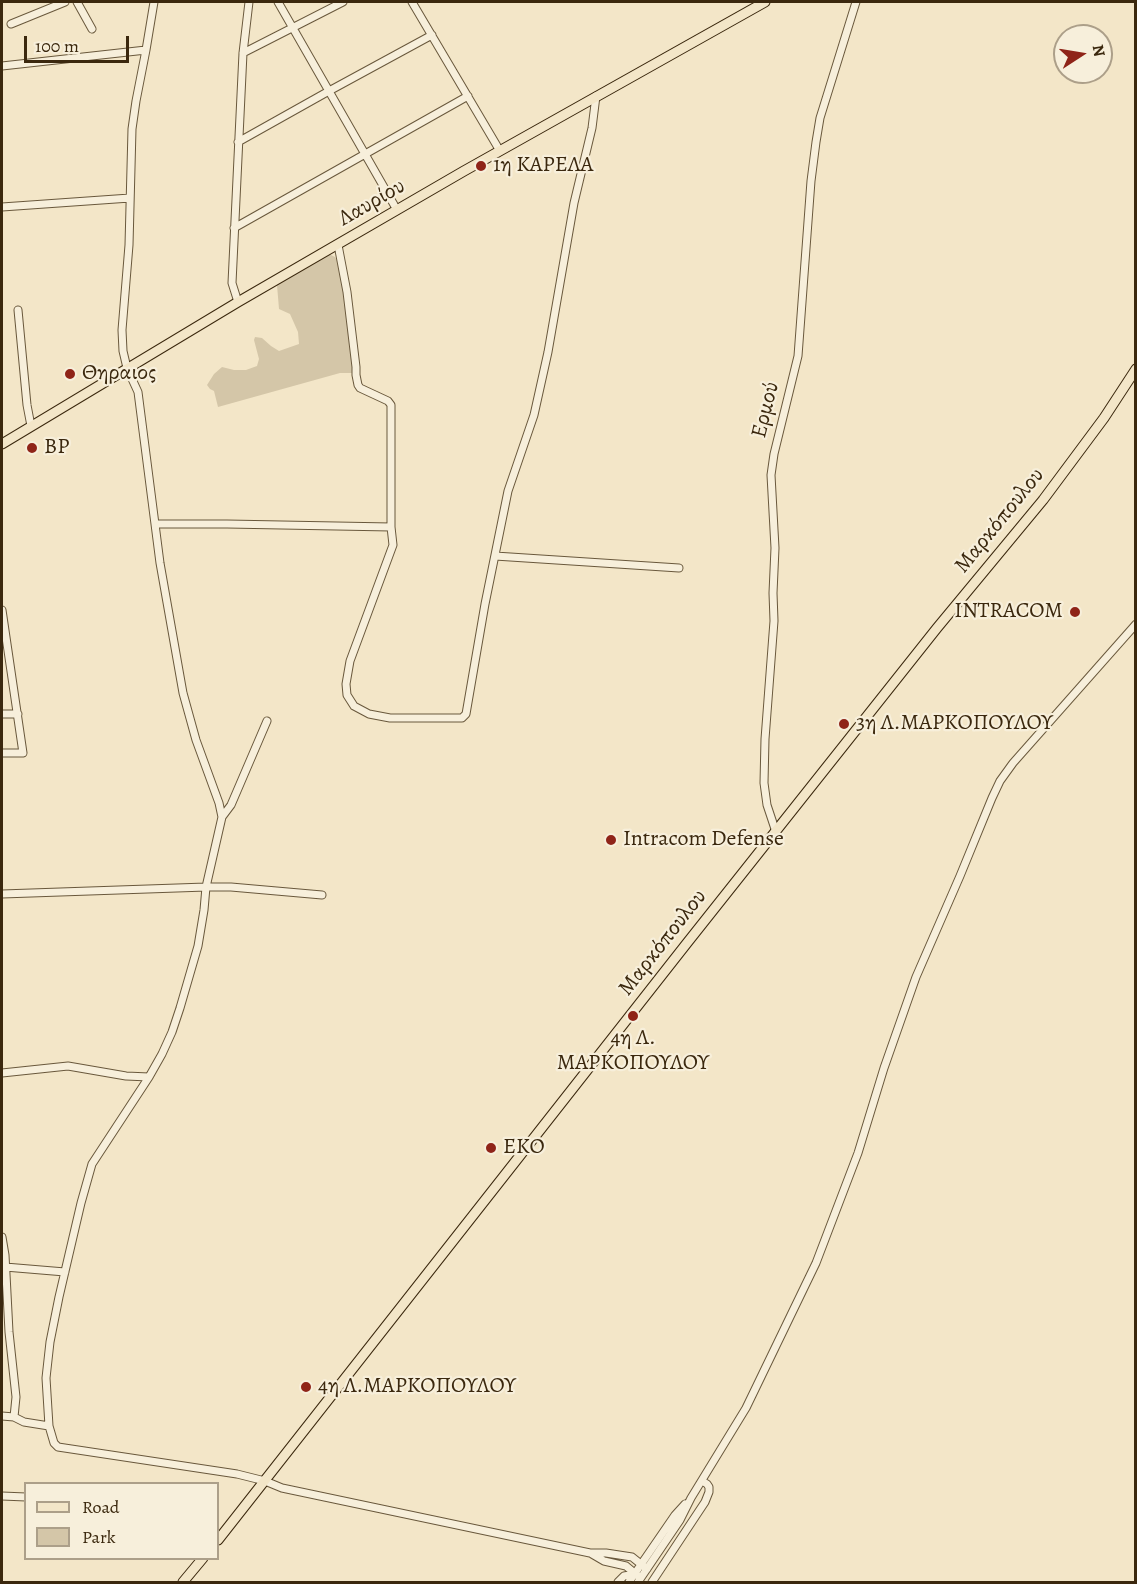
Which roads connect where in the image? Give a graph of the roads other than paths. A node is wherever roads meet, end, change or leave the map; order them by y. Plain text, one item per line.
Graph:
1 (65, 2) edge
2 (77, 2) edge
3 (154, 2) edge
4 (249, 2) edge
5 (278, 2) edge
6 (343, 2) edge
7 (412, 2) edge
8 (765, 2) edge
9 (856, 2) edge
10 (11, 24) dead end
11 (293, 28) junction
12 (92, 29) dead end
13 (432, 35) junction
14 (146, 50) junction
15 (243, 53) junction
16 (2, 66) edge
17 (329, 91) junction
18 (468, 96) junction
19 (596, 96) junction
20 (238, 142) junction
21 (500, 151) junction
22 (365, 154) junction
23 (130, 198) junction
24 (2, 207) edge
25 (398, 210) junction
26 (234, 228) junction
27 (338, 245) junction
28 (238, 302) junction
29 (18, 310) dead end
30 (127, 368) junction
31 (1136, 369) edge
32 (31, 426) junction
33 (2, 444) edge
34 (155, 524) junction
35 (391, 528) junction
36 (495, 556) junction
37 (679, 568) dead end
38 (2, 610) edge
39 (1136, 624) edge
40 (2, 714) edge
41 (18, 714) junction
42 (267, 722) dead end
43 (2, 753) edge
44 (222, 817) junction
45 (776, 832) junction
46 (206, 887) junction
47 (2, 894) edge
48 (322, 895) dead end
49 (2, 1073) edge
50 (149, 1077) junction
51 (2, 1237) edge
52 (5, 1267) junction
53 (65, 1272) junction
54 (2, 1416) edge
55 (14, 1418) junction
56 (49, 1426) junction
57 (265, 1481) junction
58 (702, 1481) junction
59 (2, 1496) edge
60 (24, 1497) edge
61 (219, 1539) edge
62 (590, 1553) junction
63 (201, 1560) edge
64 (644, 1567) junction
65 (638, 1578) edge
66 (183, 1582) edge
67 (618, 1582) edge
68 (629, 1582) edge
69 (652, 1582) edge

1 - 10 street
2 - 12 street
3 - 14 street
4 - 15 street
5 - 11 street
6 - 11 street
7 - 13 street
8 - 19 main road, Λαυρίου
9 - 45 street, Ερμού
11 - 15 street
11 - 17 street
13 - 17 street
13 - 18 street
14 - 16 street
14 - 23 street
15 - 20 street
17 - 20 street
17 - 22 street
18 - 21 street
18 - 22 street
19 - 21 main road, Λαυρίου
19 - 36 street
20 - 26 street
21 - 25 main road, Λαυρίου
22 - 25 street
22 - 26 street
23 - 24 street
23 - 30 street
25 - 27 main road, Λαυρίου
26 - 28 street
27 - 28 main road, Λαυρίου
27 - 35 street
28 - 30 main road, Λαυρίου
29 - 32 street
30 - 32 main road, Λαυρίου
30 - 34 street
31 - 45 main road, Μαρκόπουλου
32 - 33 main road, Λαυρίου
34 - 35 street
34 - 44 street
35 - 36 street
36 - 37 street
38 - 41 street
39 - 58 street
40 - 41 street
41 - 43 street
42 - 44 street
44 - 46 street
45 - 57 main road, Μαρκόπουλου
46 - 47 street
46 - 48 street
46 - 50 street
49 - 50 street
50 - 53 street
51 - 52 street
52 - 53 street
52 - 55 street
53 - 56 street
54 - 55 street
55 - 56 street
56 - 57 street
57 - 61 main road, Μαρκόπουλου
57 - 62 street
58 - 64 street
58 - 69 street
59 - 60 street
62 - 64 street
62 - 65 street
63 - 66 main road
64 - 65 street
65 - 67 street
65 - 68 street

